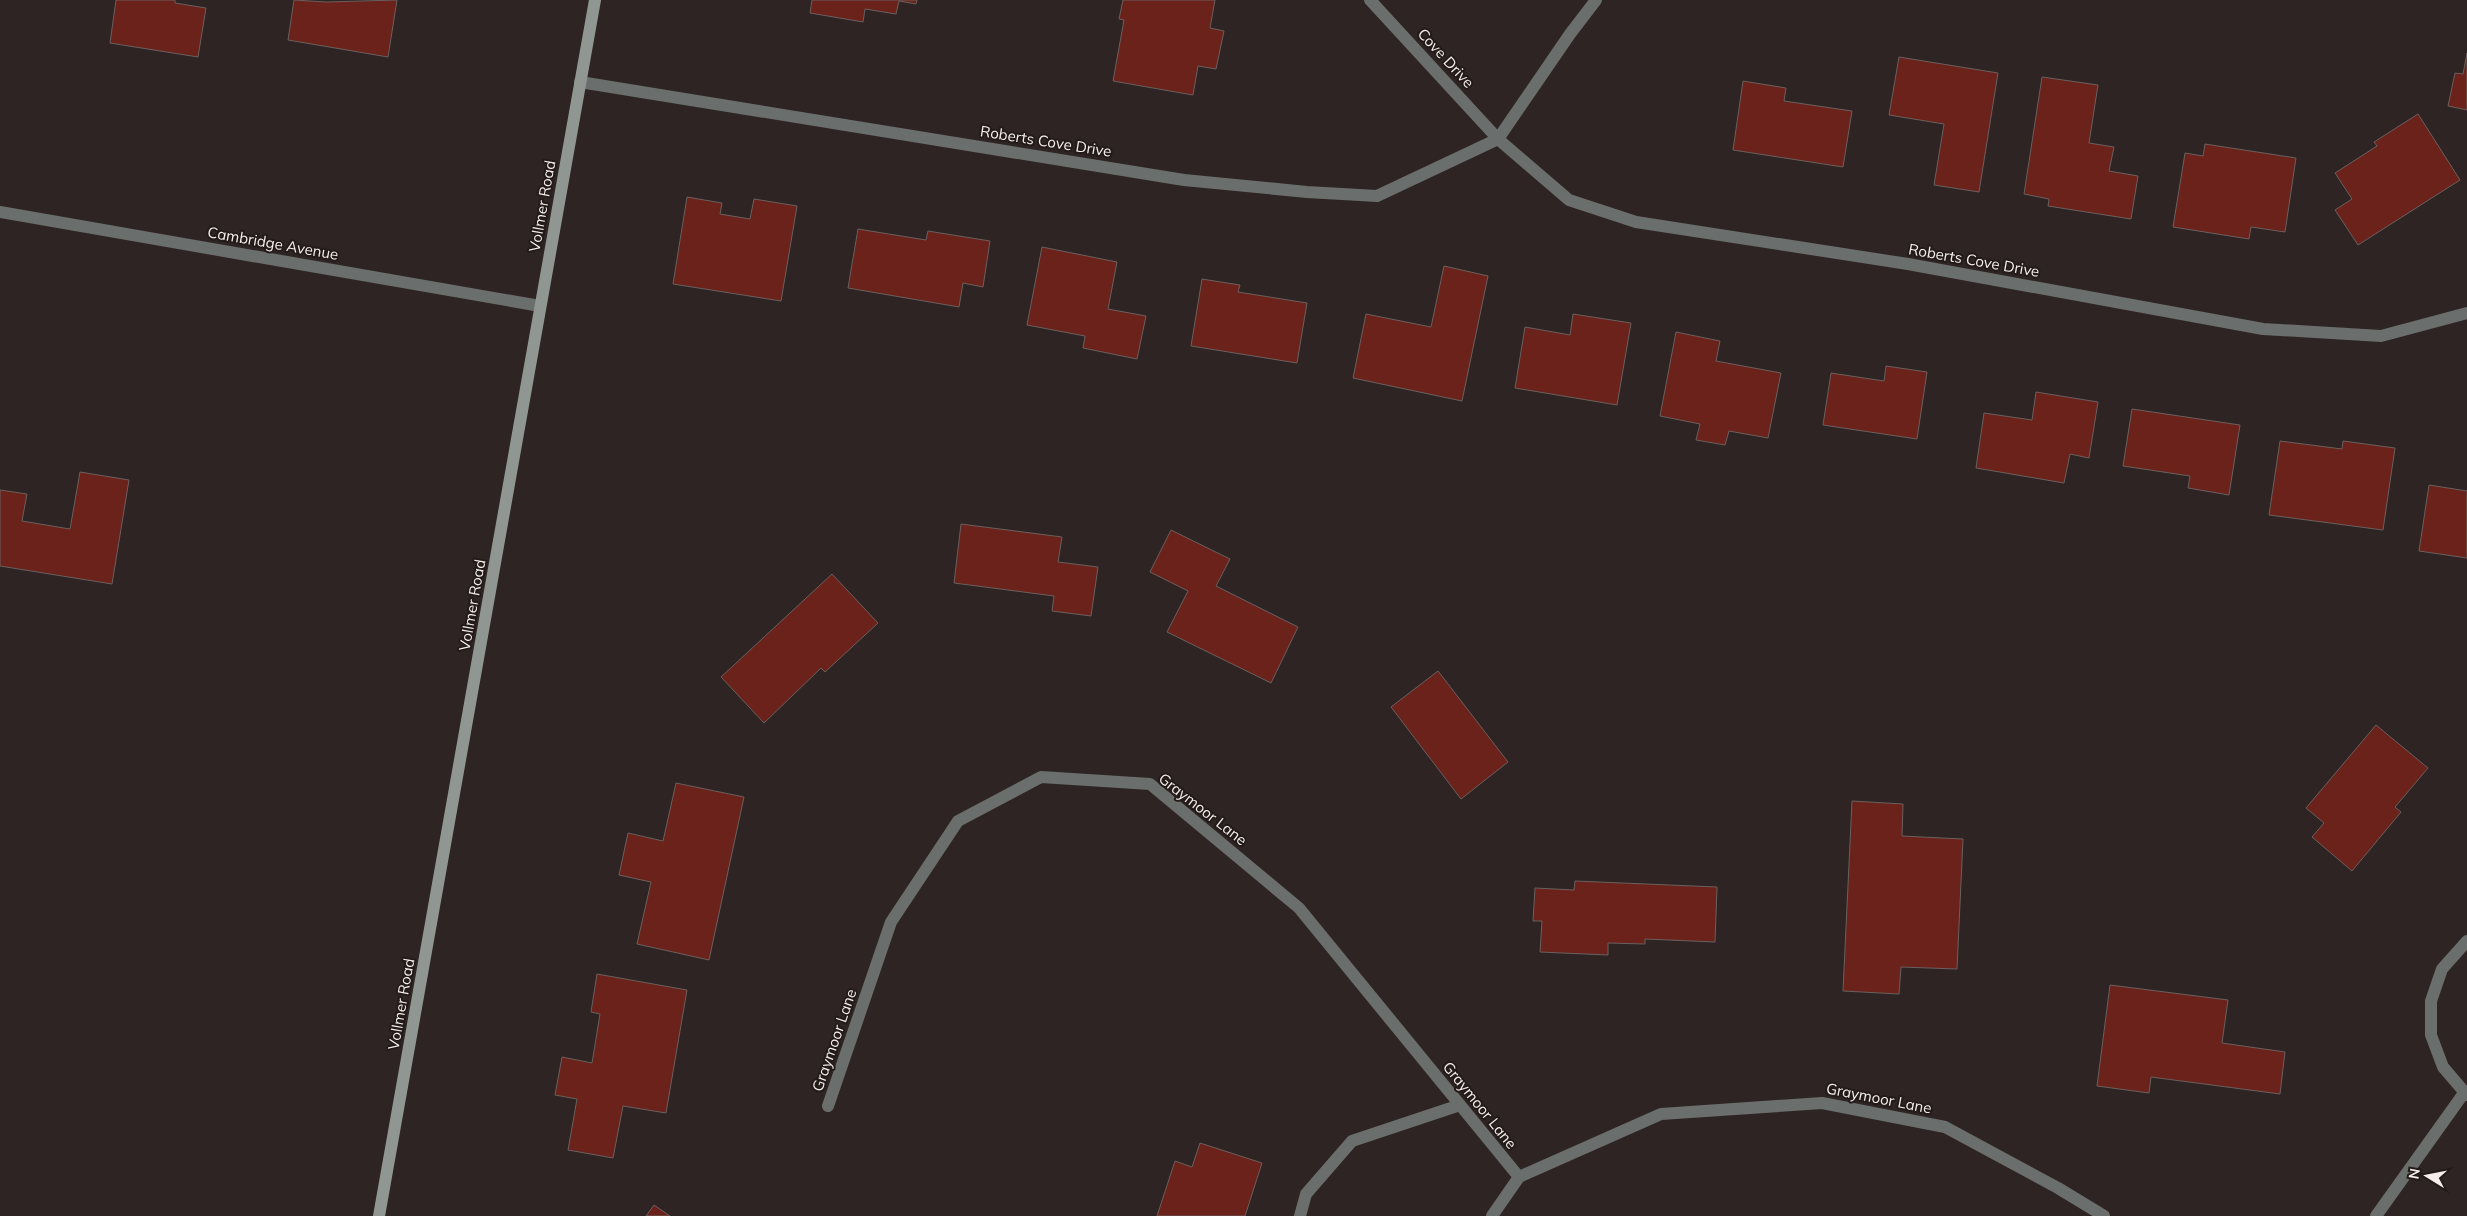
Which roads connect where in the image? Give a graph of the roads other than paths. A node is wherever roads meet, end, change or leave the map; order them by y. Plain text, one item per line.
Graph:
1 (595, 0) edge
2 (1370, 0) edge
3 (1596, 0) edge
4 (580, 82) junction
5 (1498, 139) junction
6 (0, 212) edge
7 (540, 306) junction
8 (2467, 313) edge
9 (2467, 941) edge
10 (2466, 1094) edge
11 (828, 1106) dead end
12 (1460, 1106) junction
13 (1518, 1177) junction
14 (379, 1216) edge
15 (1300, 1216) edge
16 (1492, 1216) edge
17 (2104, 1216) edge
18 (2376, 1216) edge

1 - 4 main road, Vollmer Road
2 - 5 street, Cove Drive
3 - 5 street, Roberts Cove Drive
4 - 5 street, Roberts Cove Drive
4 - 7 main road, Vollmer Road
5 - 8 street, Roberts Cove Drive
6 - 7 street, Cambridge Avenue
7 - 14 main road, Vollmer Road
9 - 10 street
10 - 18 street
11 - 12 street, Graymoor Lane
12 - 13 street, Graymoor Lane
12 - 15 street
13 - 16 street
13 - 17 street, Graymoor Lane

